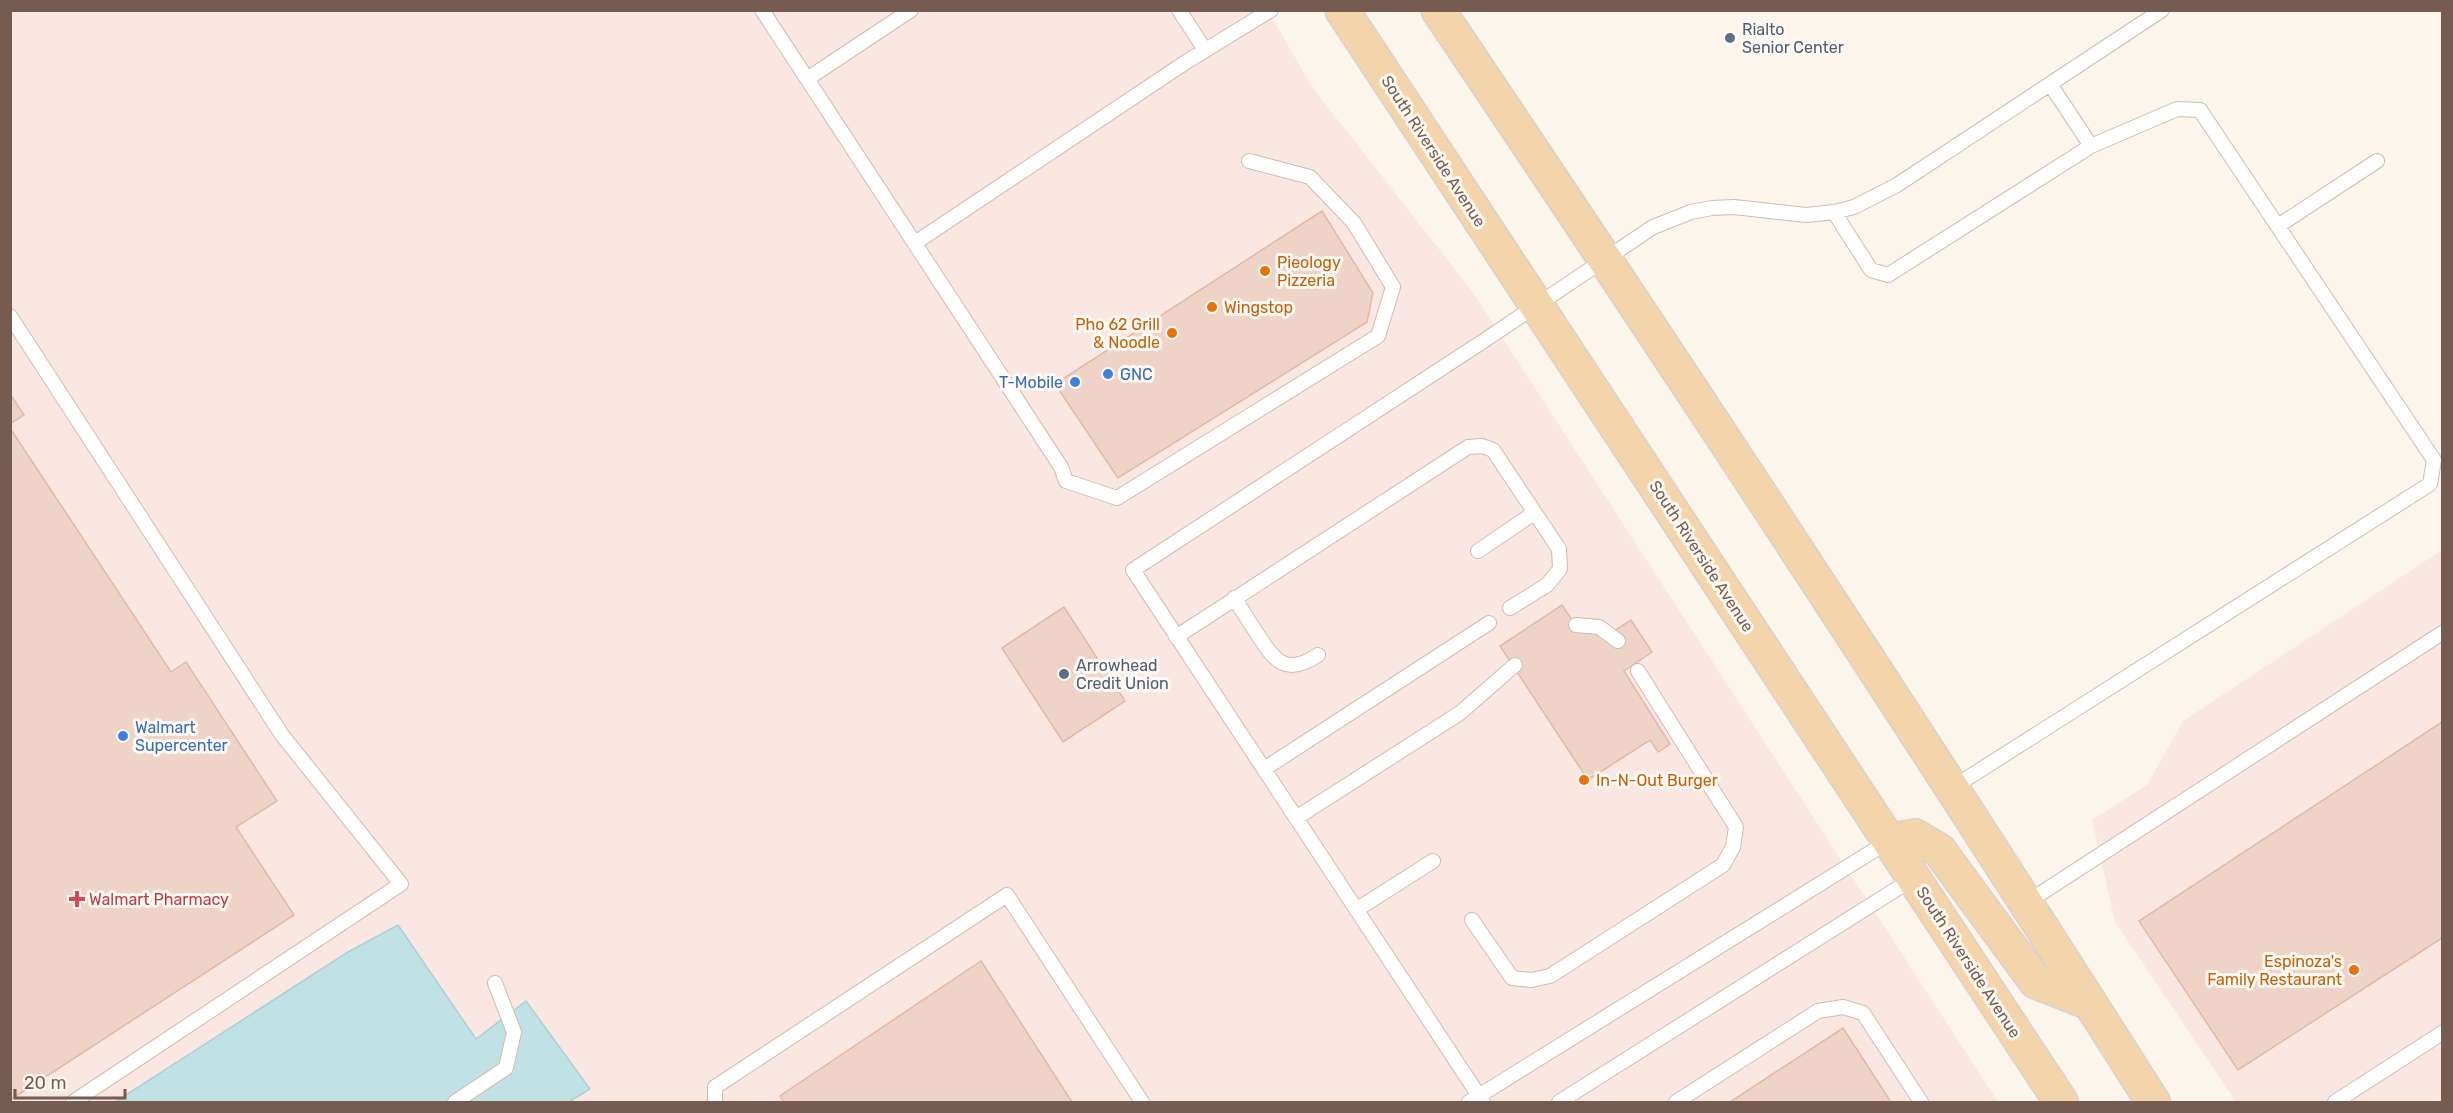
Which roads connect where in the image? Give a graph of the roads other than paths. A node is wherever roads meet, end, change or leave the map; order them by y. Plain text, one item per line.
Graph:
1 (762, 10) edge
2 (911, 10) edge
3 (1179, 10) edge
4 (1271, 10) edge
5 (1342, 10) edge
6 (1438, 10) edge
7 (2162, 10) edge
8 (1205, 50) junction
9 (807, 80) junction
10 (2050, 84) junction
11 (2091, 146) junction
12 (1249, 161) dead end
13 (2377, 161) dead end
14 (1834, 212) junction
15 (2278, 226) junction
16 (915, 243) junction
17 (1604, 258) junction
18 (1537, 305) junction
19 (10, 316) edge
20 (1534, 513) junction
21 (1478, 550) dead end
22 (1234, 598) junction
23 (1510, 608) dead end
24 (1489, 623) dead end
25 (1576, 625) dead end
26 (2442, 633) edge
27 (1176, 637) junction
28 (1618, 641) dead end
29 (1318, 655) dead end
30 (1515, 665) dead end
31 (1638, 671) dead end
32 (1264, 769) junction
33 (1951, 789) junction
34 (1296, 818) junction
35 (1889, 841) junction
36 (1433, 861) dead end
37 (1914, 878) junction
38 (2026, 903) junction
39 (1356, 910) junction
40 (1472, 920) dead end
41 (495, 983) dead end
42 (2090, 1004) junction
43 (2442, 1033) edge
44 (1477, 1100) edge
45 (73, 1102) edge
46 (455, 1102) edge
47 (715, 1102) edge
48 (1142, 1102) edge
49 (1559, 1102) edge
50 (1676, 1102) edge
51 (1921, 1102) edge
52 (2061, 1102) edge
53 (2153, 1102) edge
54 (2335, 1102) edge

1 - 9 lane
2 - 9 lane
3 - 8 lane
4 - 8 lane
5 - 18 main road, South Riverside Avenue
6 - 17 main road
7 - 10 lane
8 - 16 lane
9 - 16 lane
10 - 11 lane
10 - 14 lane
11 - 14 lane
11 - 15 lane
12 - 16 lane
13 - 15 lane
14 - 17 lane
15 - 33 lane
17 - 18 lane
17 - 33 main road
18 - 27 lane
18 - 35 main road, South Riverside Avenue
19 - 45 lane
20 - 21 lane
20 - 22 lane
20 - 23 lane
22 - 27 lane
22 - 29 lane
24 - 32 lane
25 - 28 lane
26 - 38 lane
27 - 32 lane
30 - 34 lane
31 - 40 lane
32 - 34 lane
33 - 38 main road
34 - 39 lane
35 - 37 main road, South Riverside Avenue
35 - 42 main road
35 - 44 lane
36 - 39 lane
37 - 49 lane
37 - 52 main road, South Riverside Avenue
38 - 42 main road
39 - 44 lane
41 - 46 lane
42 - 53 main road
43 - 54 lane
47 - 48 lane
50 - 51 lane

